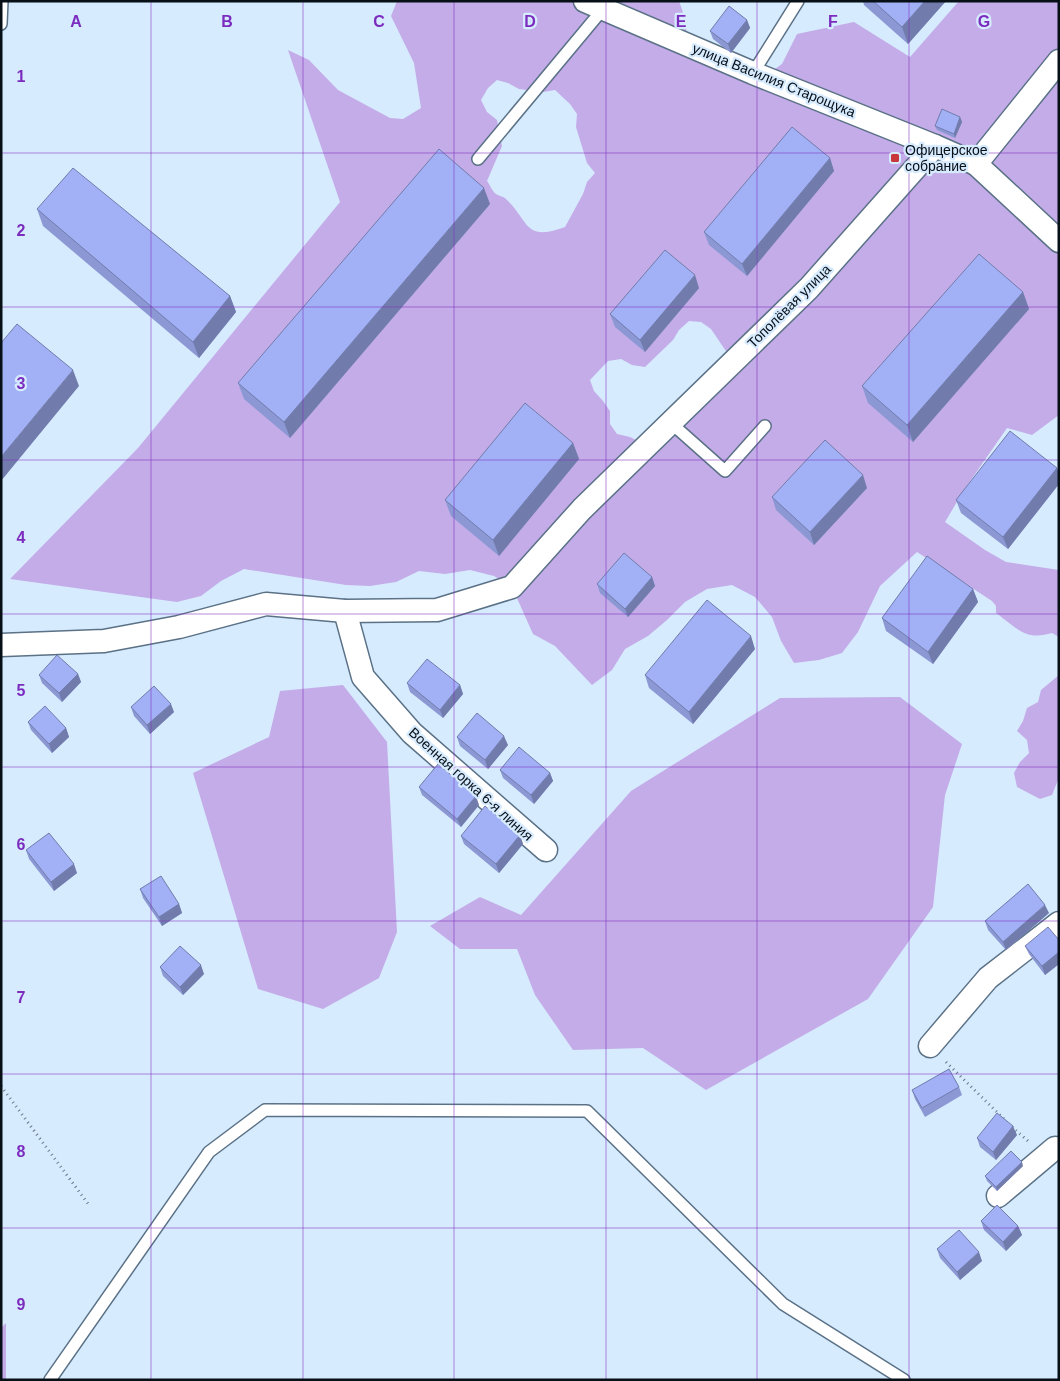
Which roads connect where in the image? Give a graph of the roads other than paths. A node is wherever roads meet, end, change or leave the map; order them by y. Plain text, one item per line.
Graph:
1 (2, 1) edge
2 (798, 1) edge
3 (594, 5) edge
4 (1, 24) edge
5 (1059, 61) edge
6 (753, 73) junction
7 (935, 146) junction
8 (478, 159) dead end
9 (976, 164) junction
10 (1059, 241) edge
11 (670, 423) junction
12 (765, 426) dead end
13 (345, 611) junction
14 (1, 645) edge
15 (546, 850) dead end
16 (1059, 923) edge
17 (930, 1046) road end
18 (1052, 1153) edge
19 (998, 1196) dead end
20 (50, 1380) edge
21 (904, 1380) edge

1 - 4 lane
2 - 6 lane
3 - 6 street, улица Василия Старощука
3 - 8 lane
5 - 9 street
6 - 7 street, улица Василия Старощука
7 - 9 street
7 - 11 street, Тополёвая улица
9 - 10 street
11 - 12 lane
11 - 13 street, Тополёвая улица
13 - 14 street
13 - 15 street, Военная горка 6-я линия
16 - 17 street
18 - 19 street
20 - 21 lane

